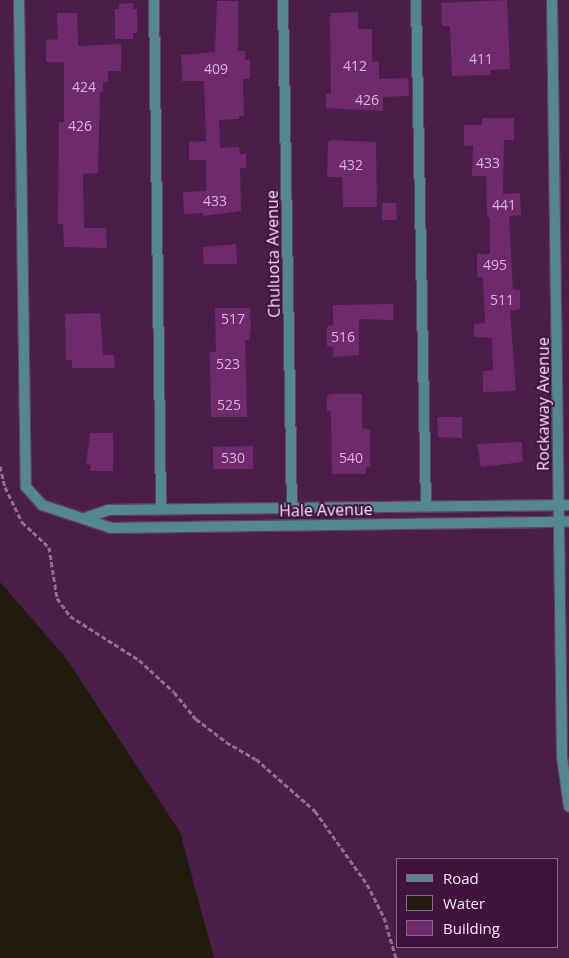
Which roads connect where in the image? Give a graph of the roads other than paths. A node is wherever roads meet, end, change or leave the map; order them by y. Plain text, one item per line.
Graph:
1 (19, 0) edge
2 (154, 0) edge
3 (283, 0) edge
4 (416, 0) edge
5 (552, 0) edge
6 (564, 505) edge
7 (426, 506) junction
8 (292, 508) junction
9 (161, 509) junction
10 (85, 518) junction
11 (564, 522) edge
12 (569, 807) edge

1 - 10 street, Hale Avenue
2 - 9 street
3 - 8 street, Chuluota Avenue
4 - 7 street
5 - 6 street, Rockaway Avenue
6 - 7 street, Hale Avenue
6 - 11 street, Rockaway Avenue
7 - 8 street, Hale Avenue
8 - 9 street, Hale Avenue
9 - 10 street, Hale Avenue
10 - 11 street, Hale Avenue
11 - 12 street, Rockaway Avenue

